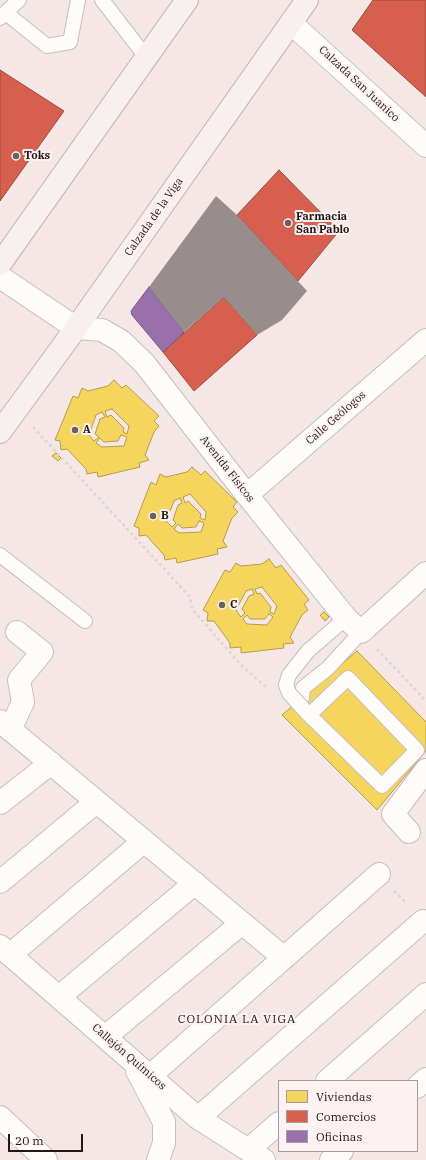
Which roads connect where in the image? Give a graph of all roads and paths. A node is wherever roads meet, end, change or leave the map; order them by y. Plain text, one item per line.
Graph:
1 (19, 0) edge
2 (78, 0) edge
3 (102, 0) edge
4 (187, 0) edge
5 (307, 0) edge
6 (3, 16) edge
7 (291, 22) junction
8 (146, 57) junction
9 (426, 146) edge
10 (0, 264) edge
11 (0, 277) edge
12 (76, 328) junction
13 (426, 340) edge
14 (16, 409) junction
15 (0, 432) edge
16 (246, 495) junction
17 (0, 555) edge
18 (426, 573) edge
19 (85, 622) dead end
20 (354, 625) junction
21 (17, 632) dead end
22 (303, 693) joint
23 (426, 701) edge
24 (309, 715) junction
25 (5, 725) edge
26 (50, 763) junction
27 (426, 770) edge
28 (96, 802) junction
29 (0, 803) edge
30 (409, 832) dead end
31 (144, 841) junction
32 (379, 874) joint
33 (0, 882) edge
34 (195, 883) junction
35 (423, 921) joint
36 (242, 923) junction
37 (5, 950) edge
38 (284, 958) junction
39 (426, 994) edge
40 (59, 997) junction
41 (105, 1037) junction
42 (131, 1060) junction
43 (150, 1076) junction
44 (426, 1079) edge
45 (328, 1080) edge
46 (418, 1086) edge
47 (0, 1117) edge
48 (198, 1118) junction
49 (278, 1124) edge
50 (341, 1152) edge
51 (256, 1155) edge
52 (46, 1160) edge
53 (158, 1160) edge
54 (331, 1160) edge

1 - 6 lane
2 - 6 lane
3 - 8 lane
4 - 8 main road
5 - 7 main road, Calzada de la Viga
7 - 9 street, Calzada San Juanico
7 - 12 main road, Calzada de la Viga
8 - 10 main road
11 - 12 street, Avenida Físicos
12 - 14 main road, Calzada de la Viga
12 - 16 street, Avenida Físicos
13 - 16 street, Calle Geólogos
14 - 15 main road, Calzada de la Viga
14 - 22 path
16 - 20 street, Avenida Físicos
17 - 19 lane
18 - 20 street
20 - 22 lane
20 - 23 path
20 - 24 lane, bridge
21 - 25 street
24 - 24 lane, bridge
25 - 26 street
26 - 28 street
26 - 29 street
27 - 30 street
28 - 31 street
28 - 33 street
31 - 34 street
31 - 37 street
32 - 35 path
32 - 38 street
34 - 36 street
34 - 40 street
35 - 48 street
36 - 38 street
36 - 41 street
37 - 40 street, Callejón Químicos
38 - 43 street
39 - 45 street
40 - 41 street, Callejón Químicos
41 - 42 street, Callejón Químicos
42 - 43 street, Callejón Químicos
42 - 53 street
43 - 48 street, Callejón Químicos
44 - 46 street
47 - 52 street
48 - 51 street, Callejón Químicos
49 - 51 street
50 - 54 street

